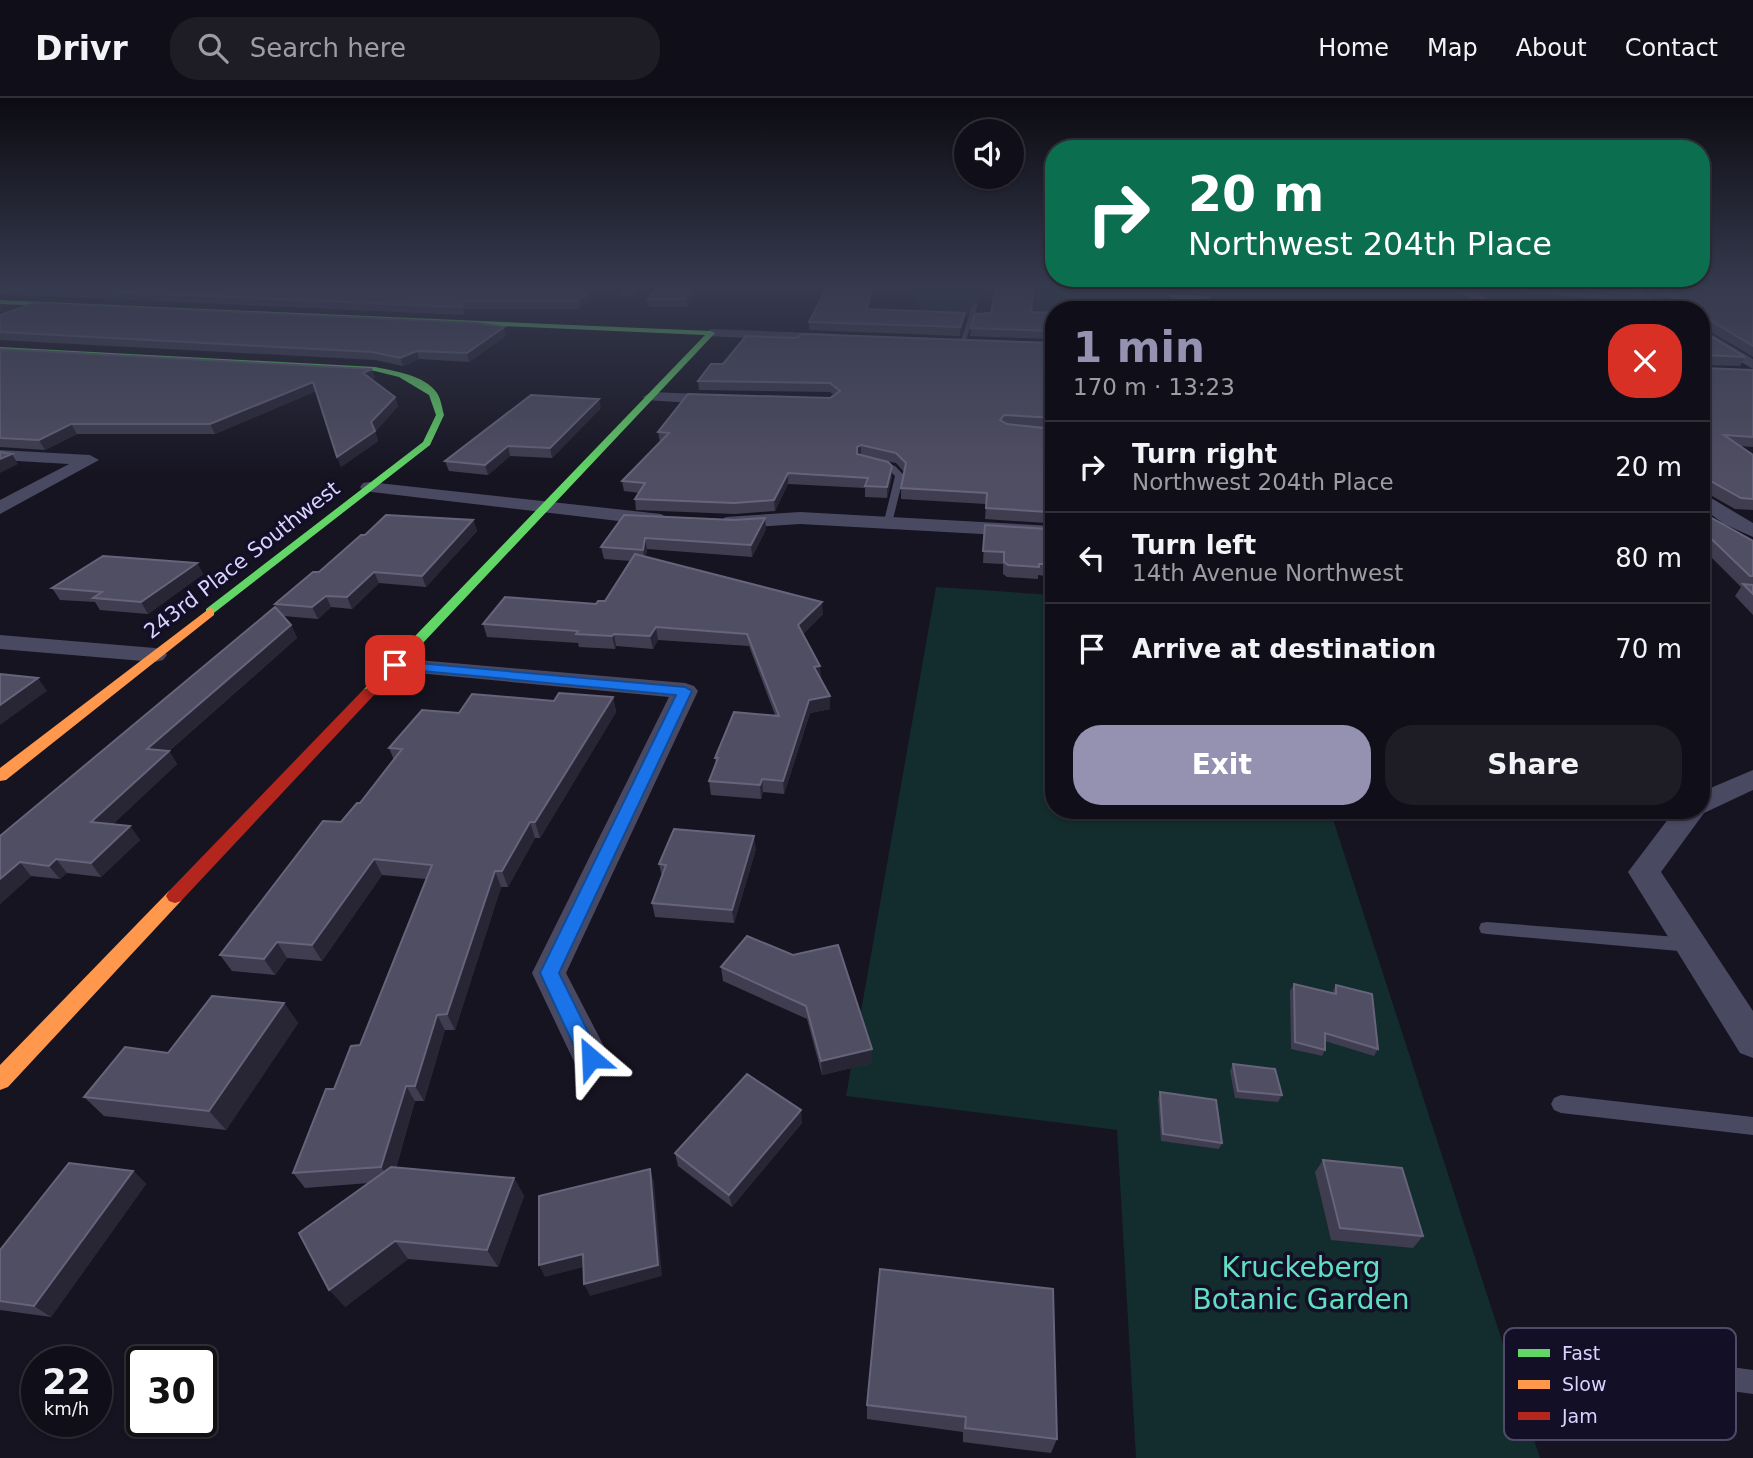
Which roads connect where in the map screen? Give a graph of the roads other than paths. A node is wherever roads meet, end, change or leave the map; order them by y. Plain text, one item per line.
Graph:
1 (10, 349) edge
2 (696, 349) edge
3 (1723, 349) edge
4 (1749, 370) edge
5 (651, 397) junction
6 (733, 400) edge
7 (0, 455) edge
8 (862, 461) edge
9 (369, 486) junction
10 (1710, 505) edge
11 (545, 507) junction
12 (0, 508) edge
13 (685, 521) edge
14 (889, 521) junction
15 (710, 522) edge
16 (1045, 531) edge
17 (1753, 531) edge
18 (0, 642) edge
19 (155, 655) junction
20 (395, 665) junction
21 (0, 776) edge
22 (1753, 779) edge
23 (1710, 800) edge
24 (1683, 819) edge
25 (1488, 928) dead end
26 (1690, 945) junction
27 (1753, 1042) edge
28 (591, 1058) dead end
29 (0, 1080) edge
30 (1561, 1104) dead end
31 (1753, 1126) edge

1 - 9 street, 243rd Place Southwest
2 - 5 street
3 - 4 street
5 - 6 street
5 - 11 street
7 - 12 street
8 - 14 lane
9 - 11 street
9 - 19 street, 243rd Place Southwest
10 - 17 street
11 - 13 street
11 - 20 street
14 - 15 street
14 - 16 street
18 - 19 street
19 - 21 street, 243rd Place Southwest
20 - 28 street
20 - 29 street
22 - 23 street
24 - 26 street
25 - 26 lane
26 - 27 street
30 - 31 lane

